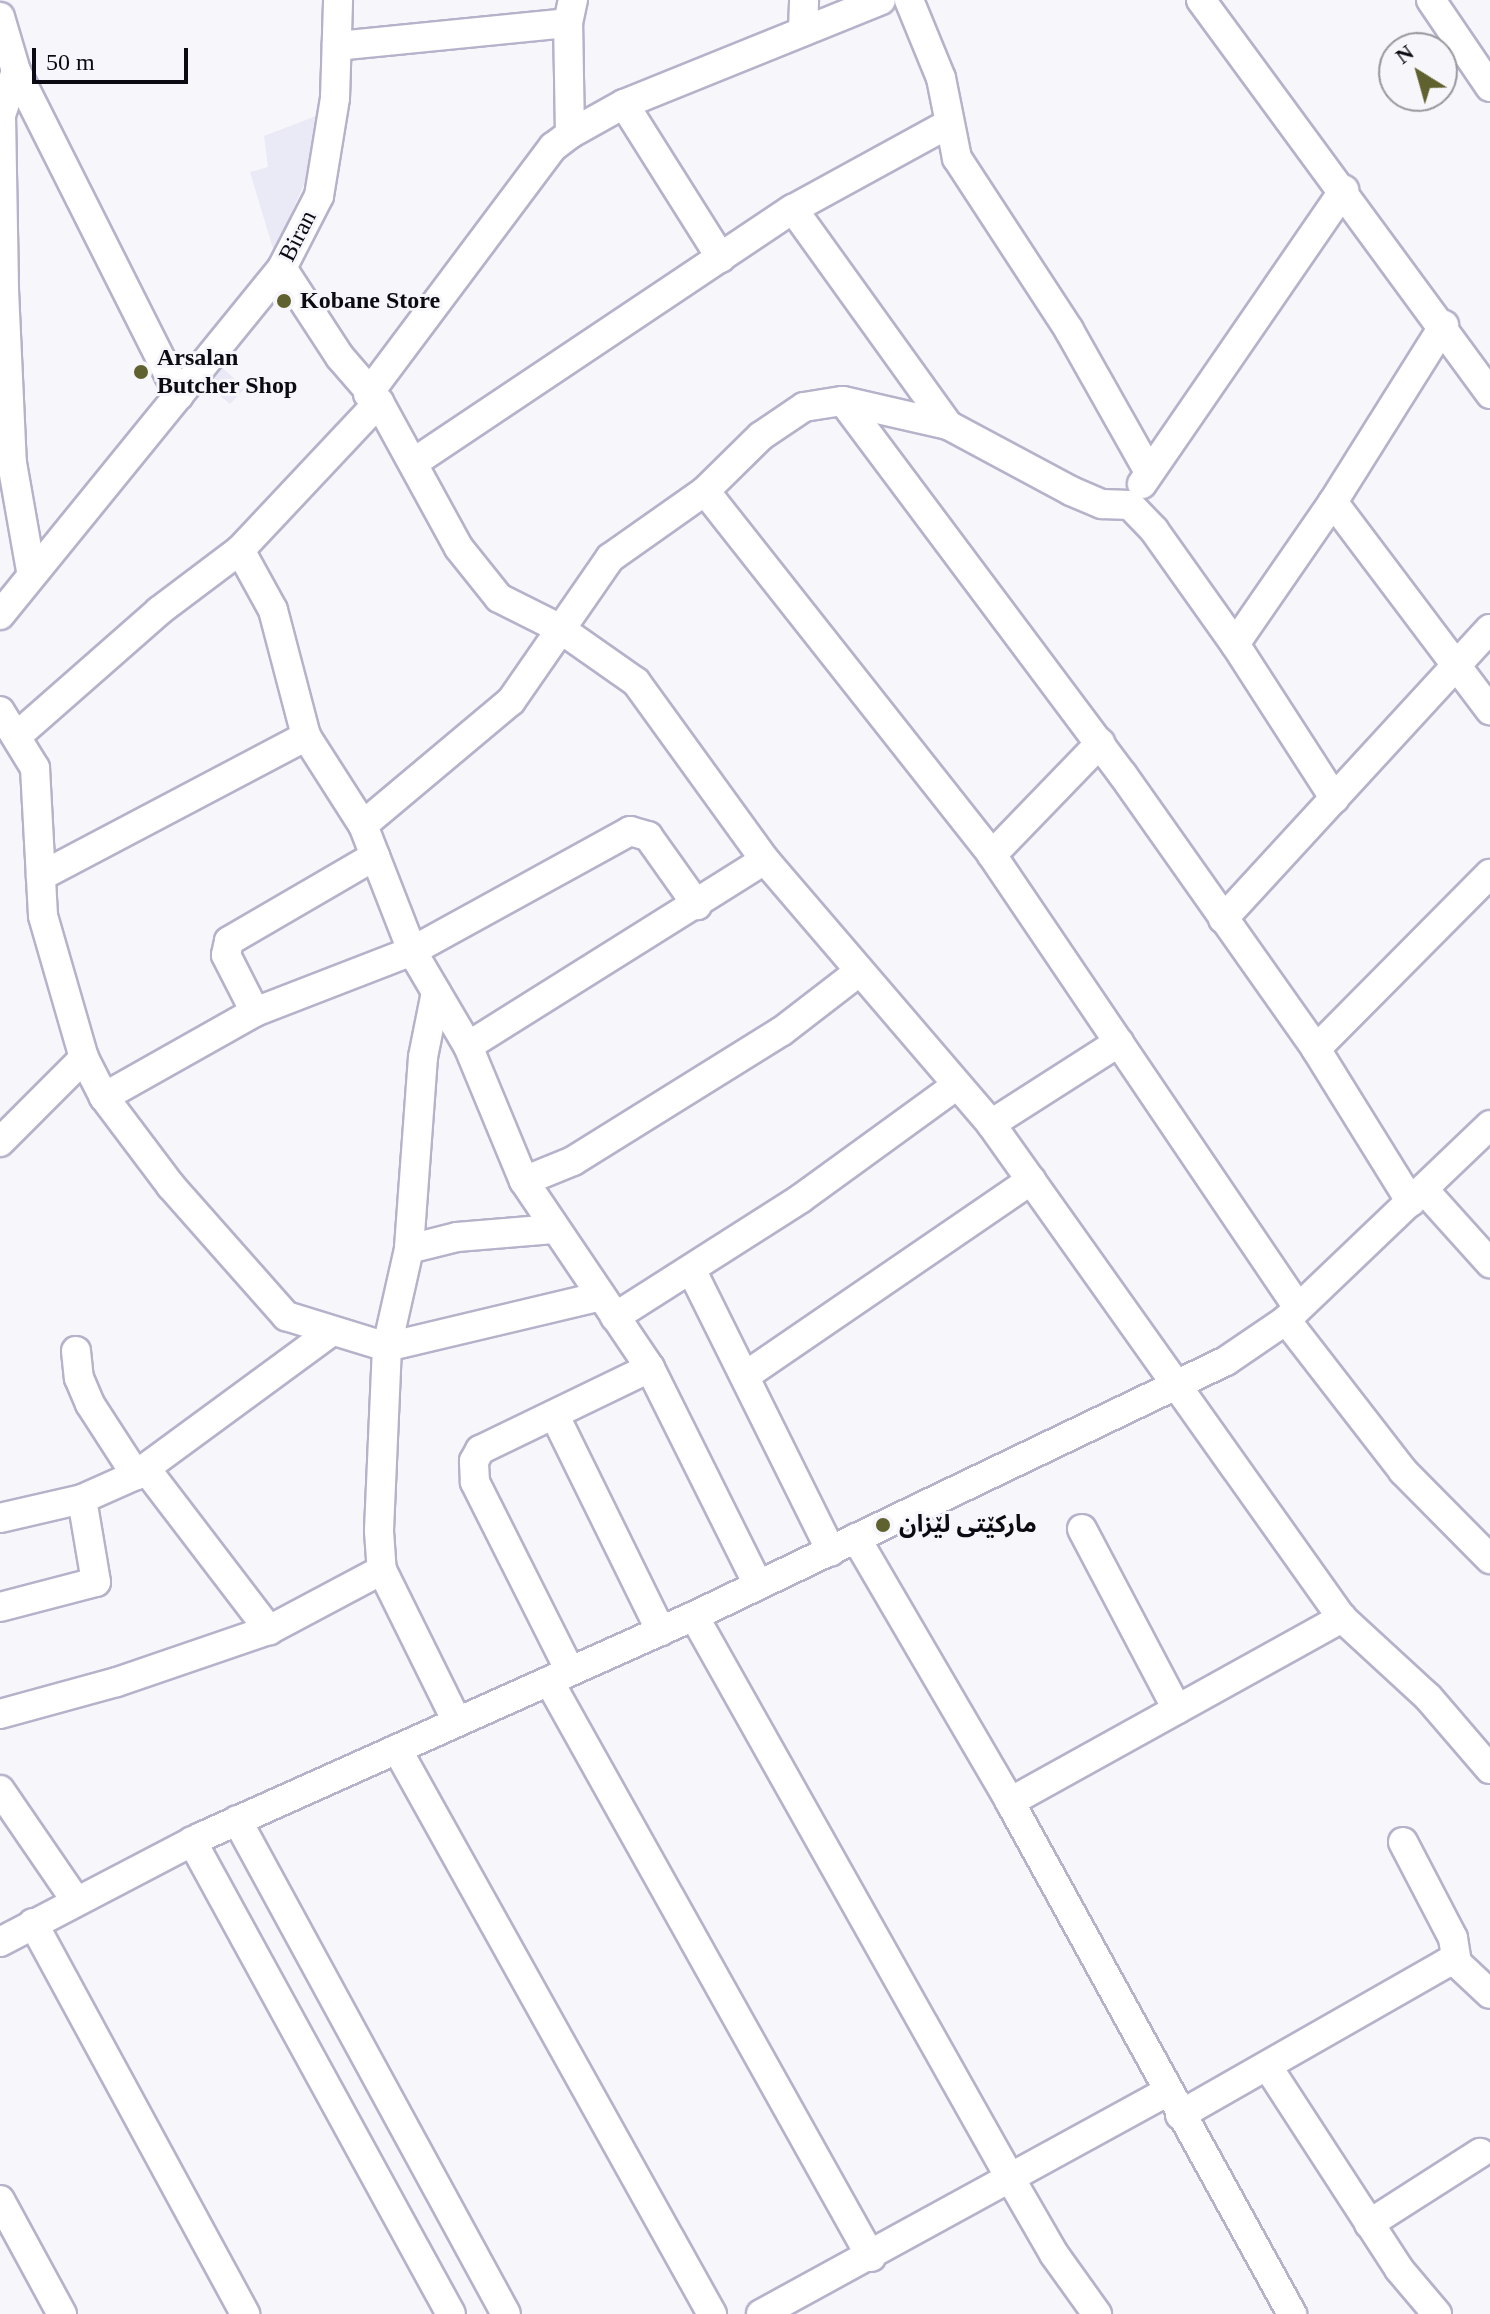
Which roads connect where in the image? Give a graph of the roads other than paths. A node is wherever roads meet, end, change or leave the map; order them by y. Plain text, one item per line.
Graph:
1 (338, 0) edge
2 (804, 0) edge
3 (881, 0) edge
4 (909, 0) edge
5 (1431, 0) edge
6 (1202, 1) edge
7 (571, 12) edge
8 (0, 17) edge
9 (803, 31) junction
10 (337, 46) junction
11 (16, 71) junction
12 (1490, 87) edge
13 (624, 104) junction
14 (948, 124) junction
15 (570, 134) junction
16 (1344, 190) junction
17 (793, 209) junction
18 (721, 258) junction
19 (282, 268) junction
20 (2, 290) edge
21 (1444, 325) junction
22 (1490, 394) edge
23 (179, 395) junction
24 (374, 398) junction
25 (843, 401) junction
26 (948, 425) junction
27 (416, 461) junction
28 (1149, 472) junction
29 (705, 491) junction
30 (1333, 502) junction
31 (1130, 505) junction
32 (240, 550) junction
33 (31, 571) junction
34 (0, 615) edge
35 (559, 628) junction
36 (1490, 629) edge
37 (1235, 644) junction
38 (1456, 666) junction
39 (1490, 710) edge
40 (0, 711) edge
41 (18, 735) junction
42 (306, 736) junction
43 (1100, 743) junction
44 (1335, 799) junction
45 (363, 825) junction
46 (992, 855) junction
47 (375, 856) junction
48 (765, 860) junction
49 (1490, 874) edge
50 (41, 876) junction
51 (697, 905) junction
52 (1223, 919) junction
53 (412, 951) junction
54 (860, 971) junction
55 (436, 992) junction
56 (255, 1012) junction
57 (1119, 1042) junction
58 (468, 1046) junction
59 (1316, 1049) junction
60 (84, 1058) junction
61 (957, 1085) junction
62 (104, 1097) junction
63 (991, 1124) junction
64 (1490, 1125) edge
65 (0, 1142) edge
66 (1031, 1180) junction
67 (524, 1181) junction
68 (1418, 1197) junction
69 (554, 1229) junction
70 (409, 1249) junction
71 (1490, 1263) edge
72 (692, 1271) junction
73 (608, 1307) junction
74 (1292, 1313) junction
75 (331, 1332) junction
76 (387, 1347) junction
77 (76, 1351) dead end
78 (650, 1368) junction
79 (745, 1376) junction
80 (1177, 1385) junction
81 (555, 1416) junction
82 (141, 1472) junction
83 (82, 1499) junction
84 (0, 1518) edge
85 (1082, 1529) dead end
86 (844, 1545) junction
87 (1490, 1559) edge
88 (382, 1570) junction
89 (758, 1585) junction
90 (0, 1607) edge
91 (694, 1616) junction
92 (1342, 1618) junction
93 (269, 1630) junction
94 (661, 1631) junction
95 (559, 1676) junction
96 (1177, 1709) junction
97 (0, 1714) edge
98 (457, 1722) junction
99 (397, 1749) junction
100 (1490, 1769) edge
101 (0, 1790) edge
102 (1010, 1802) junction
103 (237, 1820) junction
104 (192, 1841) junction
105 (1403, 1842) dead end
106 (76, 1901) junction
107 (33, 1923) junction
108 (0, 1942) edge
109 (1457, 1963) junction
110 (1490, 1994) edge
111 (1268, 2067) junction
112 (1174, 2104) junction
113 (1480, 2153) dead end
114 (1009, 2176) junction
115 (0, 2200) edge
116 (1369, 2224) junction
117 (871, 2257) junction
118 (62, 2314) edge
119 (245, 2314) edge
120 (451, 2314) edge
121 (506, 2314) edge
122 (712, 2314) edge
123 (761, 2314) edge
124 (1097, 2314) edge
125 (1292, 2314) edge
126 (1437, 2314) edge

1 - 10 street, Biran
2 - 9 street
3 - 9 street
4 - 14 street
5 - 12 street
6 - 16 street
7 - 10 street
7 - 15 street
8 - 11 street
9 - 13 street
10 - 19 street, Biran
11 - 20 street
11 - 23 street
13 - 15 street
13 - 18 street
14 - 17 street
14 - 28 street
15 - 24 street
16 - 21 street
16 - 28 street
17 - 18 street
17 - 26 street
18 - 27 street
19 - 23 street, Biran
19 - 24 street
20 - 33 street
21 - 22 street
21 - 30 street
23 - 33 street, Biran
24 - 27 street
24 - 32 street
25 - 26 street
25 - 29 street
25 - 43 street
26 - 31 street
27 - 35 street
28 - 31 street
29 - 35 street
29 - 46 street
30 - 37 street
30 - 38 street
31 - 37 street
32 - 41 street
32 - 42 street
33 - 34 street, Biran
35 - 45 street
35 - 48 street
36 - 38 street
37 - 44 street
38 - 39 street
38 - 44 street
40 - 41 street
41 - 50 street
42 - 45 street
42 - 50 street
43 - 46 street
43 - 52 street
44 - 52 street
45 - 47 street
46 - 57 street
47 - 53 street
47 - 56 street
48 - 51 street
48 - 54 street
49 - 59 street
50 - 60 street
51 - 53 street
51 - 58 street
52 - 59 street
53 - 55 street
53 - 56 street
54 - 61 street
54 - 67 street
55 - 58 street
55 - 70 street
56 - 62 street
57 - 63 street
57 - 74 street
58 - 67 street
59 - 68 street
60 - 62 street
60 - 65 street
61 - 63 street
61 - 72 street
62 - 75 street
63 - 66 street
64 - 68 street
66 - 79 street
66 - 80 street
67 - 69 street
68 - 71 street
68 - 74 street
69 - 70 street
69 - 73 street
70 - 76 street
72 - 73 street
72 - 79 street
73 - 76 street
73 - 78 street
74 - 80 street
74 - 87 street
75 - 76 street
75 - 82 street
76 - 88 street
77 - 82 street
78 - 81 street
78 - 89 street
79 - 86 street
80 - 86 street
80 - 92 street
81 - 94 street
81 - 95 street
82 - 83 street
82 - 93 street
83 - 84 street
83 - 90 street
85 - 96 street
86 - 89 street
86 - 102 street
88 - 93 street
88 - 98 street
89 - 91 street
91 - 94 street
91 - 114 street
92 - 96 street
92 - 100 street
93 - 97 street
94 - 95 street
95 - 98 street
95 - 117 street
96 - 102 street
98 - 99 street
99 - 103 street
99 - 122 street
101 - 106 street
102 - 112 street
103 - 104 street
103 - 121 street
104 - 106 street
104 - 120 street
105 - 109 street
106 - 107 street
107 - 108 street
107 - 119 street
109 - 110 street
109 - 111 street
111 - 112 street
111 - 116 street
112 - 114 street
112 - 125 street
113 - 116 street
114 - 117 street
114 - 124 street
115 - 118 street
116 - 126 street
117 - 123 street

